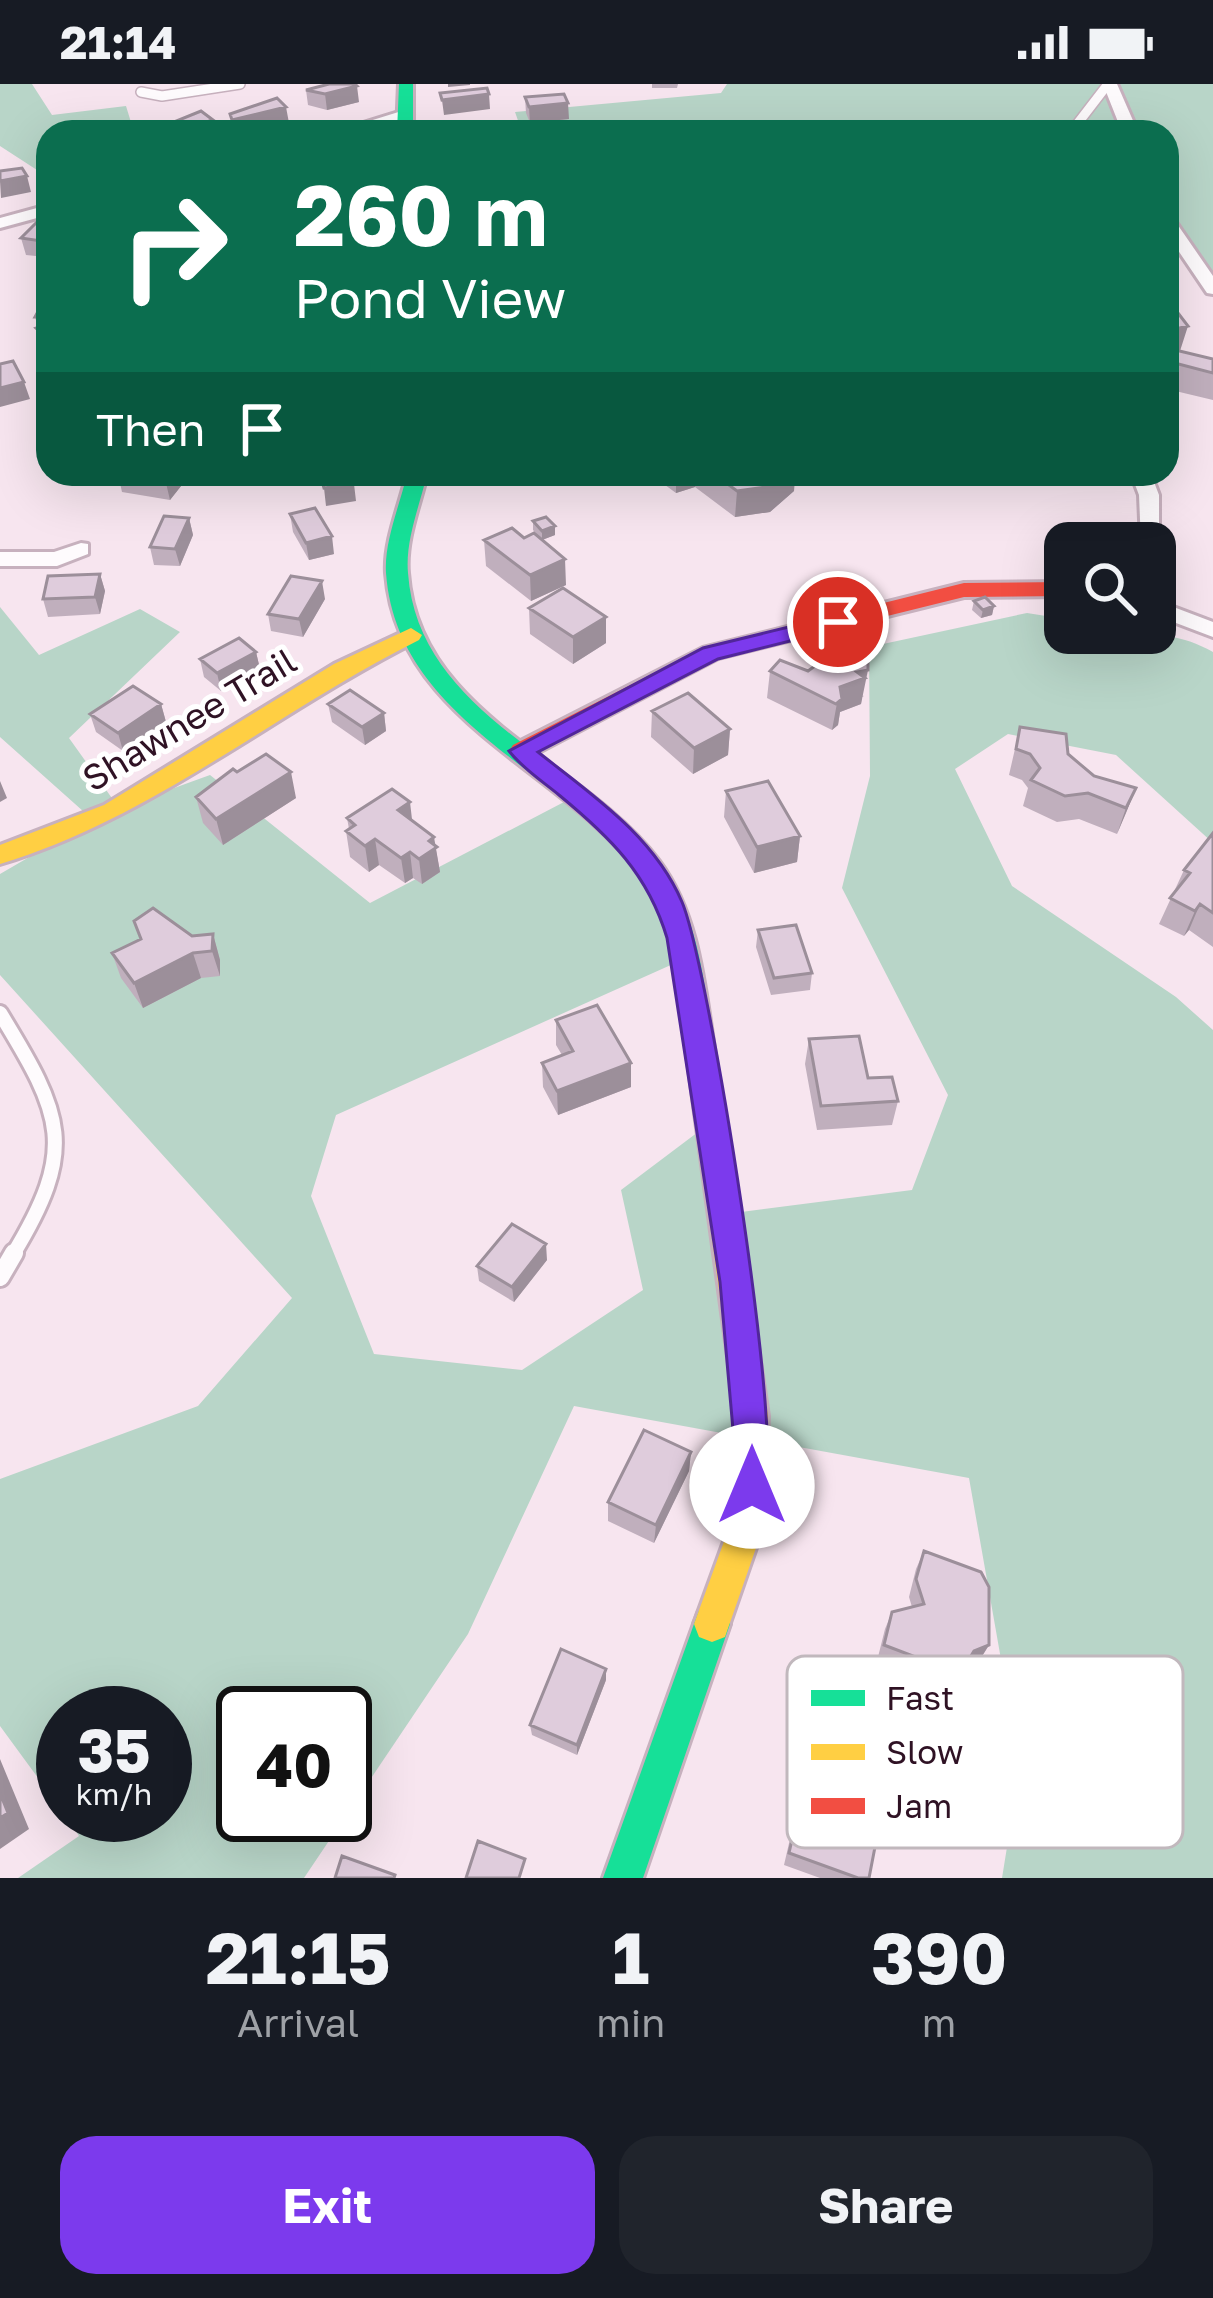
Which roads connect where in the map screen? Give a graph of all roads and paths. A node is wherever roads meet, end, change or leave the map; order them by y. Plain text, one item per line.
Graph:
1 (240, 84) edge
2 (406, 84) edge
3 (1109, 84) edge
4 (141, 92) dead end
5 (405, 120) edge
6 (1080, 120) edge
7 (1125, 120) edge
8 (36, 213) edge
9 (0, 223) edge
10 (1179, 240) edge
11 (1213, 290) edge
12 (415, 486) edge
13 (1146, 486) edge
14 (1151, 522) edge
15 (81, 549) dead end
16 (0, 559) edge
17 (1044, 589) edge
18 (1176, 615) edge
19 (1213, 630) edge
20 (411, 635) junction
21 (521, 751) junction
22 (0, 855) edge
23 (0, 1013) edge
24 (0, 1277) edge
25 (623, 1878) edge

1 - 4 lane
2 - 5 street
3 - 6 lane
3 - 7 street
8 - 9 street
10 - 11 street
12 - 20 street
13 - 14 street
15 - 16 street
17 - 21 street
18 - 19 street
20 - 21 street
20 - 22 street, Shawnee Trail
21 - 25 street
23 - 24 lane

